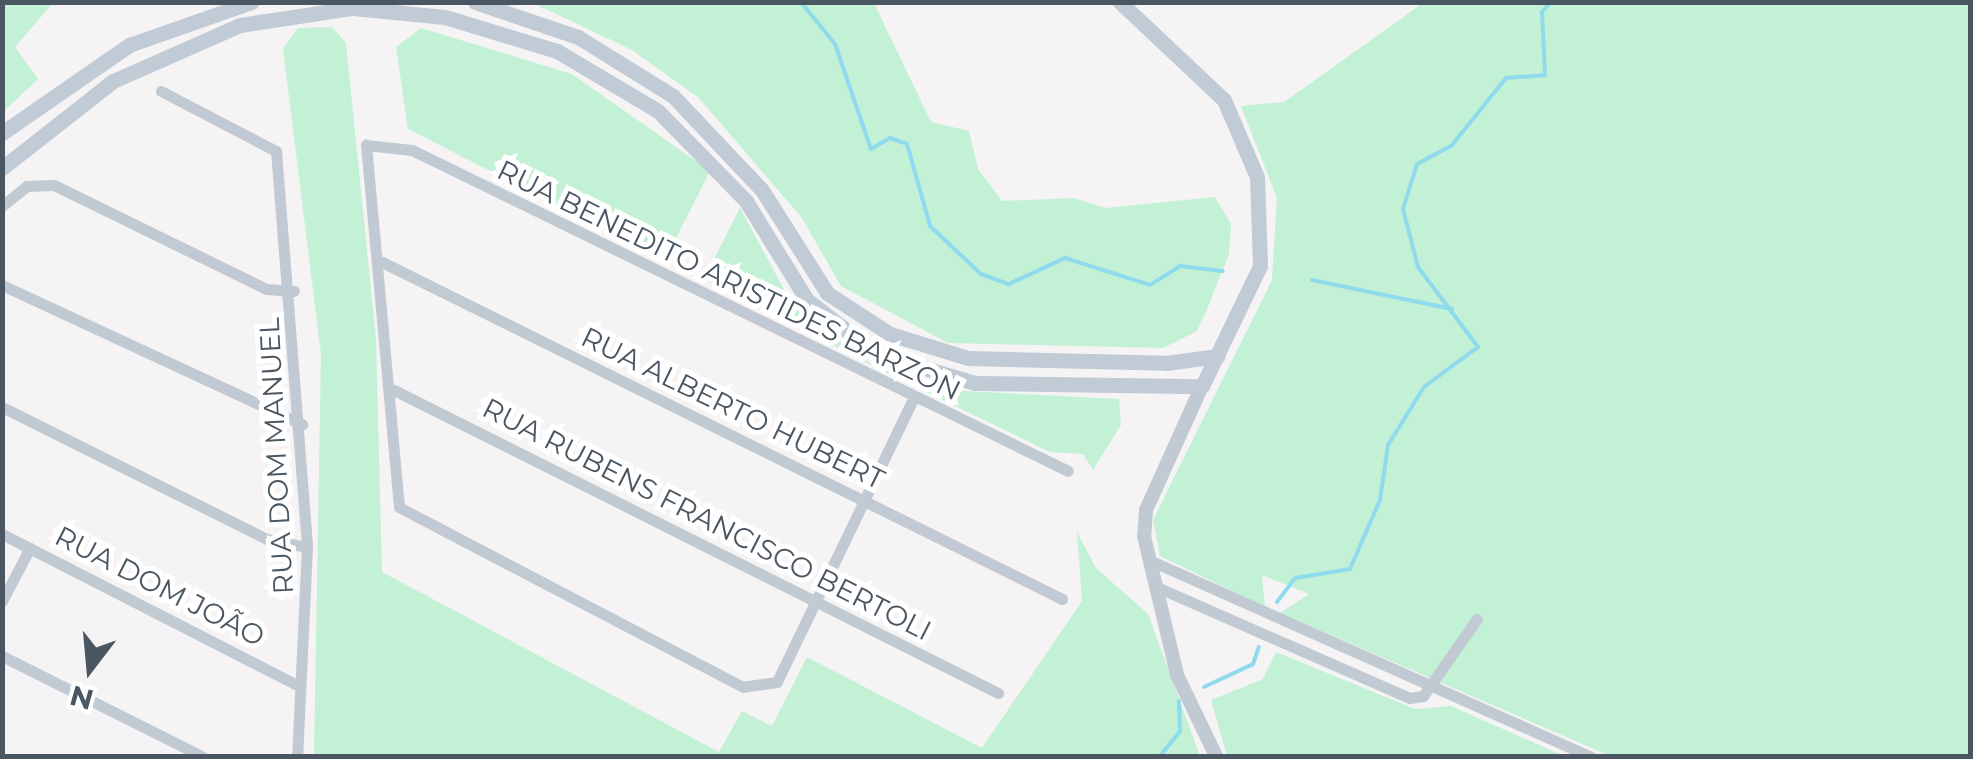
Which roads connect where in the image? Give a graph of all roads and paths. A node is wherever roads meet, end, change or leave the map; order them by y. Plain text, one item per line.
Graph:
1 (474, 2) edge
2 (1120, 2) edge
3 (249, 4) edge
4 (352, 5) edge
5 (375, 6) edge
6 (261, 20) junction
7 (240, 24) junction
8 (161, 91) dead end
9 (2, 133) edge
10 (2, 168) edge
11 (2, 206) edge
12 (382, 262) junction
13 (2, 285) edge
14 (294, 291) junction
15 (1218, 356) junction
16 (1166, 363) junction
17 (1202, 386) junction
18 (1163, 389) junction
19 (394, 390) junction
20 (913, 399) junction
21 (2, 407) edge
22 (302, 424) junction
23 (1068, 471) dead end
24 (865, 500) junction
25 (2, 534) edge
26 (307, 547) junction
27 (30, 548) junction
28 (1149, 560) junction
29 (1159, 588) junction
30 (1062, 600) dead end
31 (2, 601) edge
32 (816, 601) junction
33 (1476, 619) dead end
34 (2, 656) edge
35 (295, 684) junction
36 (1430, 687) junction
37 (998, 693) dead end
38 (202, 756) edge
39 (297, 756) edge
40 (1216, 756) edge
41 (1590, 756) edge

1 - 16 main road
2 - 15 main road
3 - 6 main road
3 - 7 main road
3 - 9 main road
4 - 5 main road
4 - 6 main road
5 - 18 main road
6 - 7 main road
7 - 10 main road
8 - 14 street, RUA DOM MANUEL
11 - 14 street
12 - 19 street
12 - 20 street, RUA BENEDITO ARISTIDES BARZON
12 - 24 street, RUA ALBERTO HUBERT
13 - 22 street
14 - 22 street, RUA DOM MANUEL
15 - 16 main road
15 - 17 main road
16 - 18 street
17 - 18 main road
17 - 28 street
19 - 32 street, RUA RUBENS FRANCISCO BERTOLI
19 - 32 street
20 - 23 street, RUA BENEDITO ARISTIDES BARZON
20 - 24 street
21 - 26 street
22 - 26 street, RUA DOM MANUEL
24 - 30 street, RUA ALBERTO HUBERT
24 - 32 street
25 - 27 street, RUA DOM JOÃO
26 - 35 street, RUA DOM MANUEL
27 - 31 street
27 - 35 street, RUA DOM JOÃO
28 - 29 street
28 - 36 street
29 - 36 street
29 - 40 street
32 - 37 street, RUA RUBENS FRANCISCO BERTOLI
33 - 36 street
34 - 38 street
35 - 39 street, RUA DOM MANUEL
36 - 41 street

